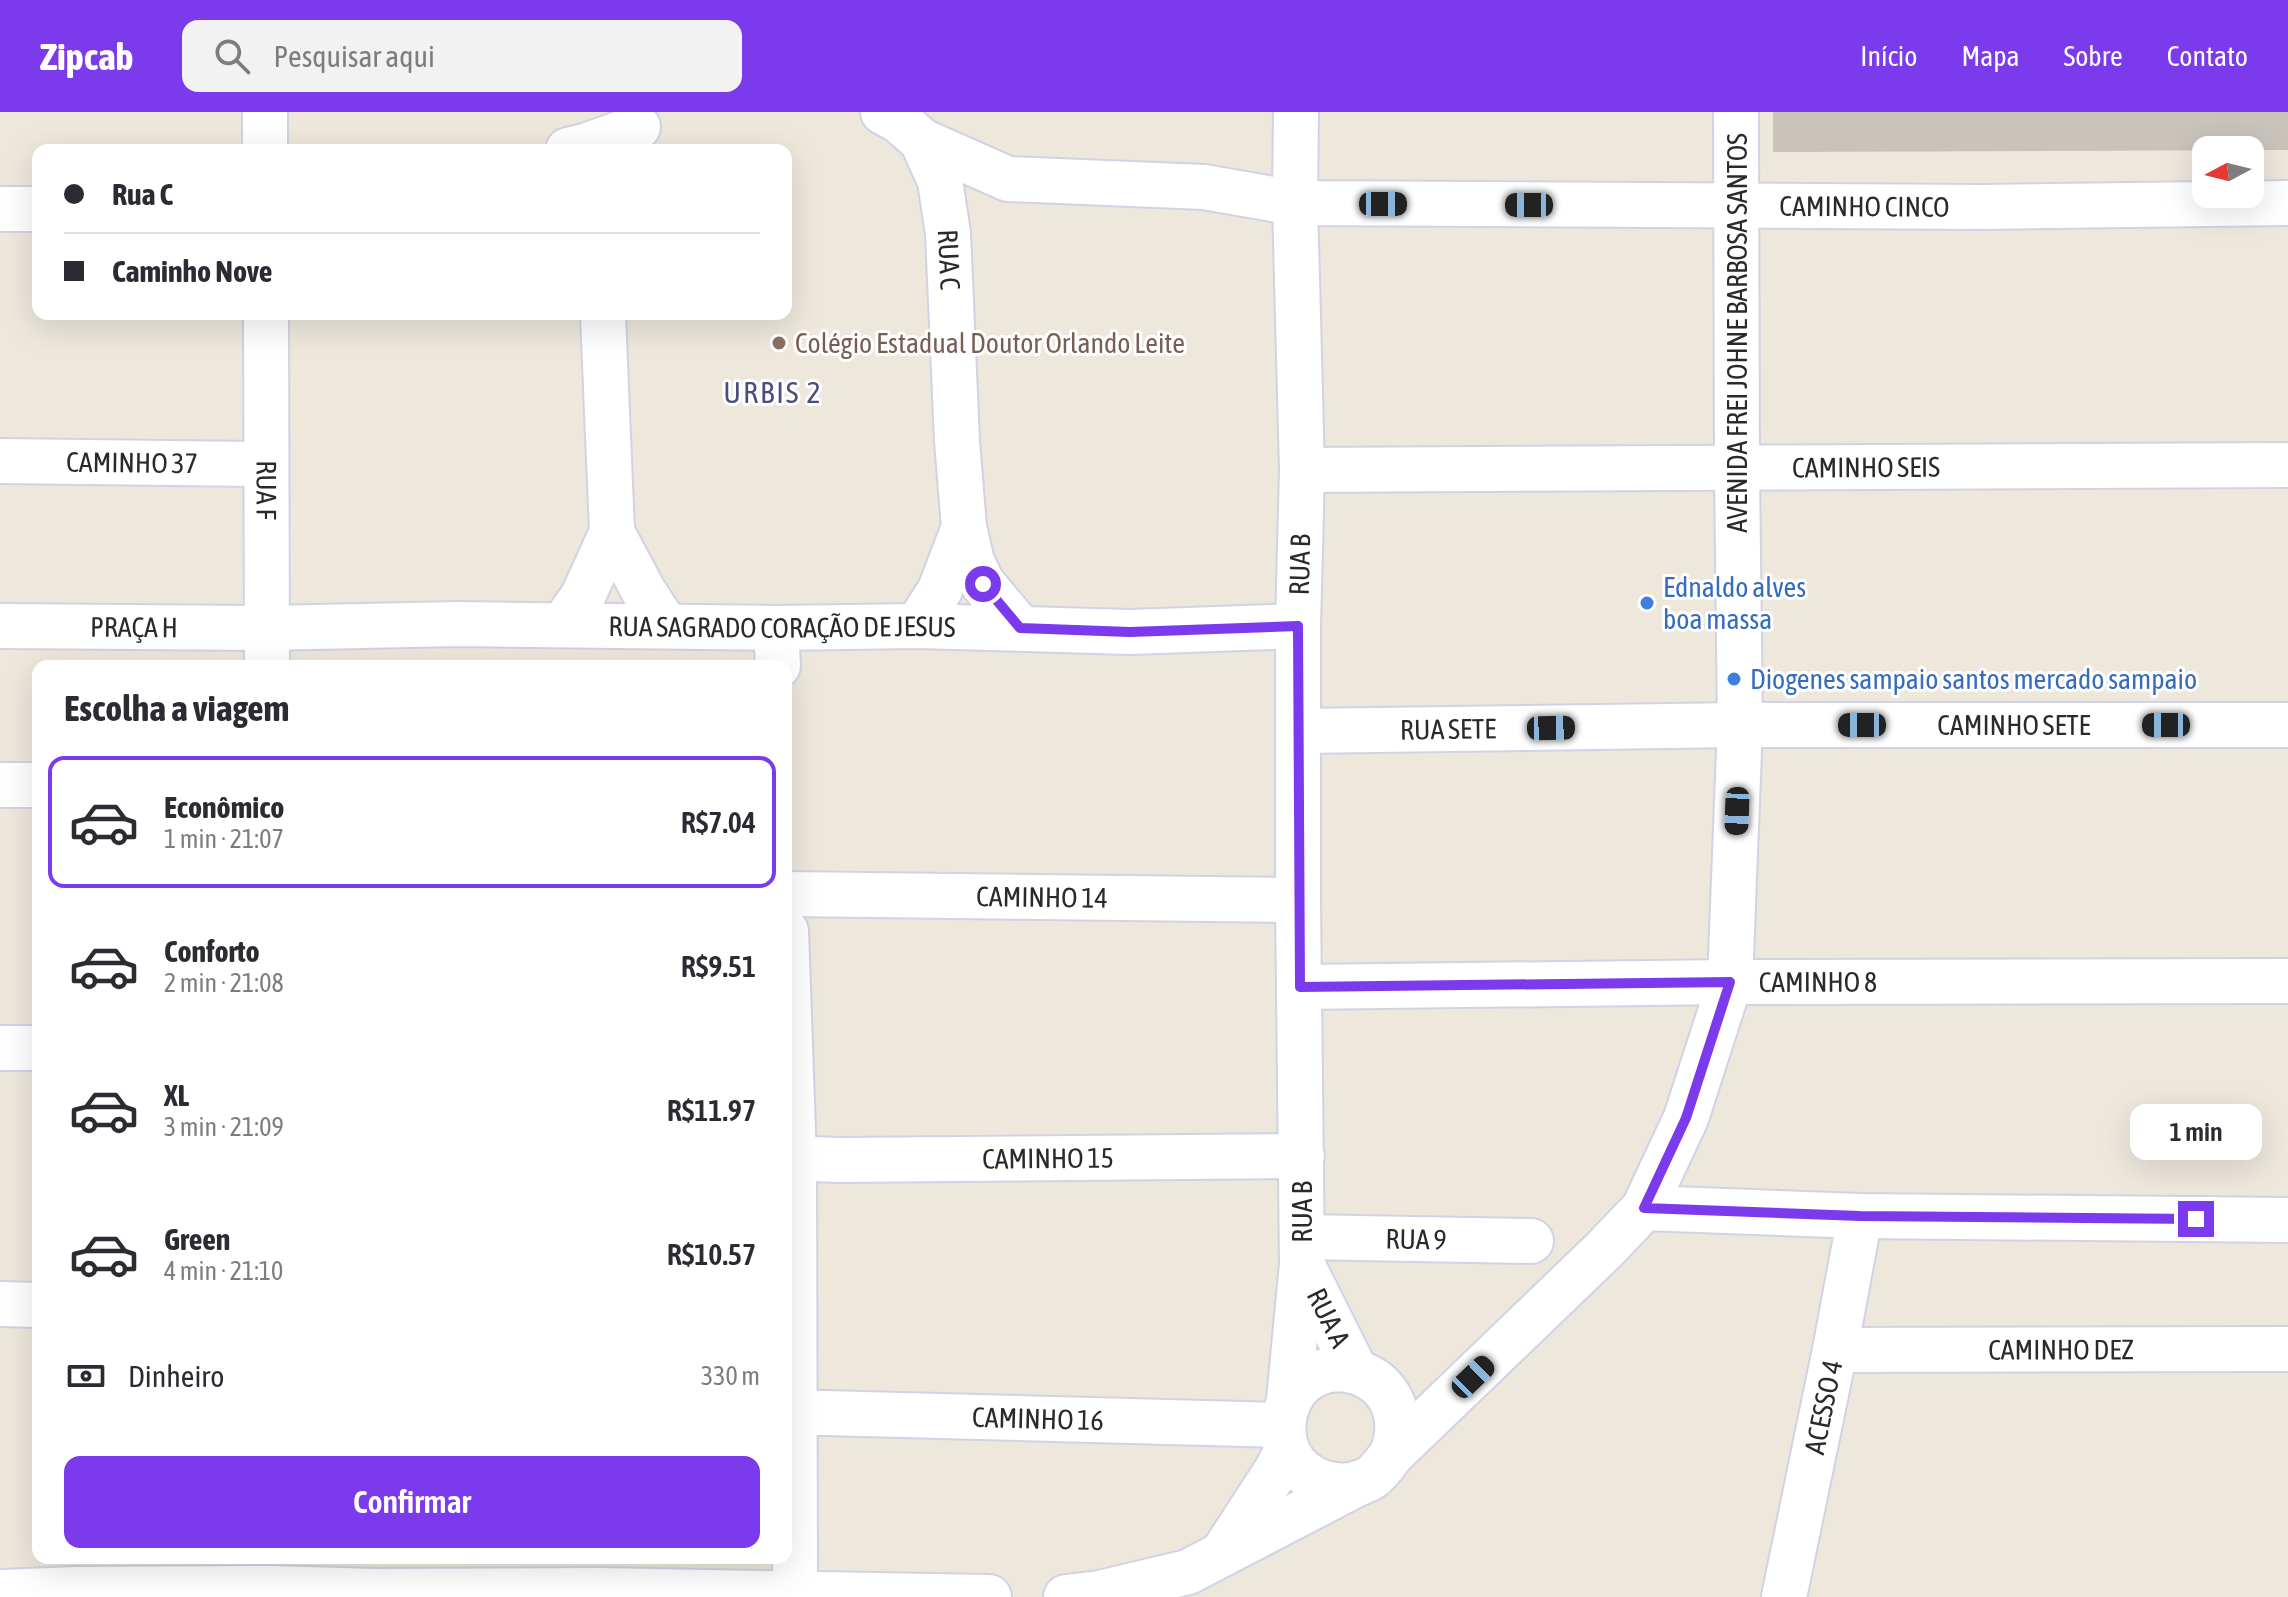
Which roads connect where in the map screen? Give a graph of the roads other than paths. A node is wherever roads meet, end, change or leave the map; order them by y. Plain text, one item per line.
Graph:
1 (265, 112) edge
2 (883, 112) edge
3 (1296, 112) edge
4 (1736, 112) edge
5 (642, 130) edge
6 (922, 141) junction
7 (265, 144) edge
8 (592, 144) edge
9 (1008, 179) junction
10 (1295, 186) junction
11 (2288, 203) edge
12 (1738, 205) junction
13 (0, 209) edge
14 (32, 209) edge
15 (948, 233) junction
16 (266, 320) edge
17 (603, 320) edge
18 (0, 461) edge
19 (265, 464) junction
20 (2288, 465) edge
21 (1737, 469) junction
22 (1302, 470) junction
23 (964, 527) junction
24 (612, 532) junction
25 (563, 625) junction
26 (0, 626) edge
27 (666, 626) junction
28 (917, 626) junction
29 (1298, 626) junction
30 (1020, 628) junction
31 (267, 647) edge
32 (777, 647) edge
33 (1740, 725) junction
34 (2288, 725) edge
35 (1300, 731) junction
36 (0, 785) edge
37 (32, 785) edge
38 (792, 894) edge
39 (1298, 900) junction
40 (2288, 981) edge
41 (1730, 982) junction
42 (1300, 987) junction
43 (0, 1048) edge
44 (32, 1048) edge
45 (1302, 1156) junction
46 (792, 1158) edge
47 (1644, 1208) junction
48 (1860, 1216) junction
49 (2288, 1220) edge
50 (1531, 1241) dead end
51 (1302, 1251) junction
52 (0, 1304) edge
53 (32, 1305) edge
54 (2288, 1349) edge
55 (1835, 1350) junction
56 (1364, 1375) junction
57 (1473, 1377) junction
58 (792, 1412) edge
59 (1287, 1425) junction
60 (1392, 1454) junction
61 (1359, 1483) junction
62 (792, 1484) edge
63 (272, 1573) edge
64 (1199, 1575) edge
65 (0, 1592) edge
66 (196, 1592) edge
67 (795, 1593) junction
68 (989, 1597) edge
69 (1066, 1597) edge
70 (1784, 1597) edge

1 - 7 street
2 - 6 street, RUA C
3 - 10 street, RUA B
4 - 12 street, AVENIDA FREI JOHNE BARBOSA SANTOS
5 - 8 street
6 - 9 street, CAMINHO CINCO
6 - 15 street, RUA C
9 - 10 street, CAMINHO CINCO
9 - 15 street
10 - 12 street, CAMINHO CINCO
10 - 22 street, RUA B
11 - 12 street, CAMINHO CINCO
12 - 21 street, AVENIDA FREI JOHNE BARBOSA SANTOS
13 - 14 street
15 - 23 street, RUA C
16 - 19 street, RUA F
17 - 24 street
18 - 19 street, CAMINHO 37
19 - 31 street, RUA F
20 - 21 street, CAMINHO SEIS
21 - 22 street, CAMINHO SEIS
21 - 33 street, AVENIDA FREI JOHNE BARBOSA SANTOS
22 - 29 street, RUA B
23 - 28 street, RUA C
23 - 30 street, RUA C
24 - 25 street
24 - 27 street
25 - 27 street, RUA SAGRADO CORAÇÃO DE JESUS
25 - 31 street, RUA SAGRADO CORAÇÃO DE JESUS
26 - 31 street, PRAÇA H
27 - 32 street, RUA SAGRADO CORAÇÃO DE JESUS
28 - 30 street, RUA SAGRADO CORAÇÃO DE JESUS
28 - 32 street, RUA SAGRADO CORAÇÃO DE JESUS
29 - 30 street, RUA SAGRADO CORAÇÃO DE JESUS
29 - 35 street, RUA B
33 - 34 street, CAMINHO SETE
33 - 35 street, RUA SETE
33 - 41 street, AVENIDA FREI JOHNE BARBOSA SANTOS
35 - 39 street, RUA B
36 - 37 street
38 - 39 street, CAMINHO 14
39 - 42 street, RUA B
40 - 41 street, CAMINHO 8
41 - 42 street, CAMINHO 8
41 - 47 street, AVENIDA FREI JOHNE BARBOSA SANTOS
42 - 45 street, RUA B
43 - 44 street
45 - 46 street, CAMINHO 15
45 - 51 street, RUA B
47 - 48 street
47 - 57 street, AVENIDA FREI JOHNE BARBOSA SANTOS
48 - 49 street
48 - 55 street, ACESSO 4
50 - 51 street, RUA 9
51 - 56 street, RUA A
51 - 59 street, RUA B
52 - 53 street
54 - 55 street, CAMINHO DEZ
55 - 70 street, ACESSO 4
56 - 57 street
56 - 59 street
56 - 60 street
57 - 60 street
58 - 59 street, CAMINHO 16
59 - 61 street
59 - 64 street, RUA B
60 - 61 street
61 - 64 street
62 - 67 street
63 - 66 street
63 - 67 street
64 - 69 street
65 - 66 street
67 - 68 street

